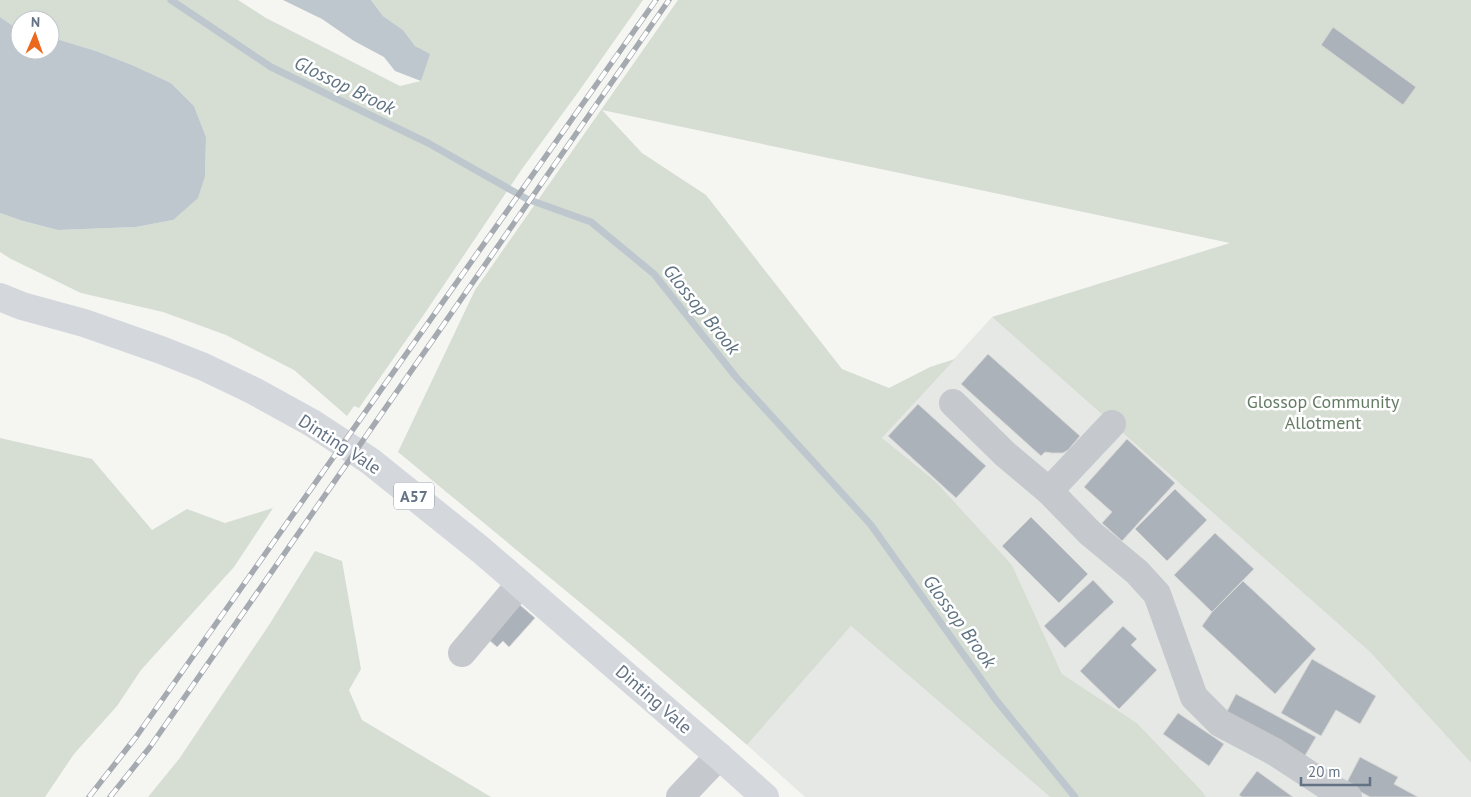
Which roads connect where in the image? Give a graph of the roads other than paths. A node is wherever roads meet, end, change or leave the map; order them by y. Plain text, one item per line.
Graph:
1 (0, 297) edge
2 (953, 403) dead end
3 (1112, 424) dead end
4 (1049, 491) junction
5 (520, 584) junction
6 (462, 654) dead end
7 (719, 756) junction
8 (680, 797) edge
9 (765, 797) edge
10 (1348, 797) edge

1 - 5 main road, Dinting Vale / A57
2 - 4 street
3 - 4 street
4 - 10 street
5 - 6 street
5 - 7 main road, Dinting Vale / A57
7 - 8 street
7 - 9 main road, Dinting Vale / A57

